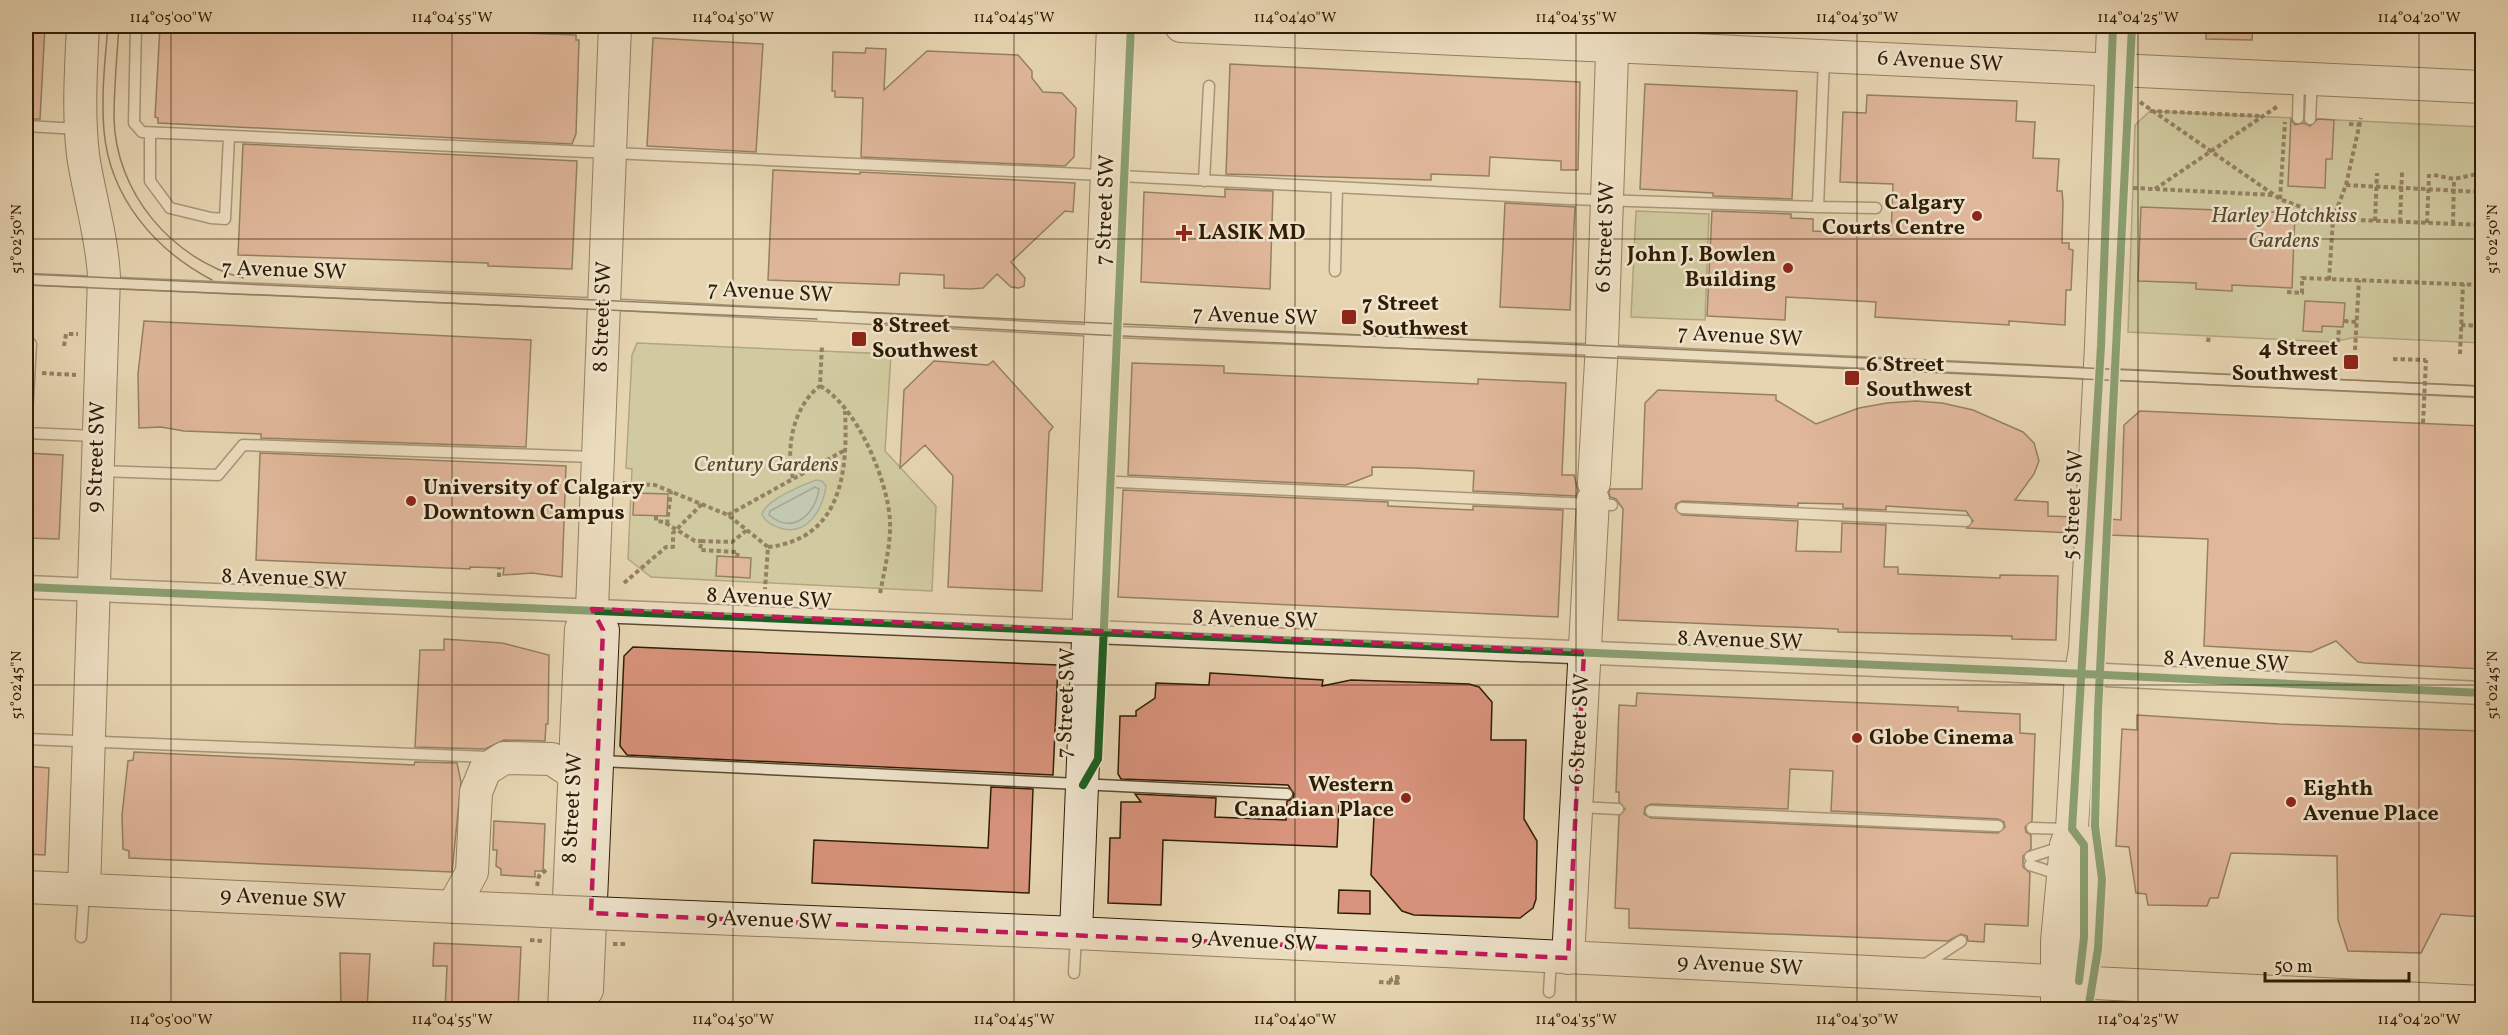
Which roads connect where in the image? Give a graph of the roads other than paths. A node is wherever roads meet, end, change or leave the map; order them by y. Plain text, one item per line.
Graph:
1 (83, 26) edge
2 (136, 26) edge
3 (615, 26) edge
4 (1113, 26) edge
5 (1181, 26) edge
6 (2113, 26) edge
7 (1613, 35) edge
8 (1824, 56) junction
9 (2111, 70) junction
10 (2305, 80) junction
11 (1209, 86) dead end
12 (2482, 87) edge
13 (2298, 118) dead end
14 (2310, 119) dead end
15 (26, 126) edge
16 (81, 129) junction
17 (150, 133) junction
18 (229, 137) junction
19 (610, 155) junction
20 (1107, 176) junction
21 (1204, 181) junction
22 (1337, 187) junction
23 (1607, 200) junction
24 (1818, 207) junction
25 (1876, 208) dead end
26 (1335, 271) dead end
27 (26, 279) edge
28 (104, 282) junction
29 (604, 304) junction
30 (1101, 331) junction
31 (31, 344) dead end
32 (1602, 350) junction
33 (2099, 373) junction
34 (2482, 392) edge
35 (26, 433) edge
36 (97, 436) junction
37 (598, 457) junction
38 (96, 471) junction
39 (1094, 481) junction
40 (1598, 498) junction
41 (1682, 508) dead end
42 (1966, 521) dead end
43 (26, 587) edge
44 (94, 590) junction
45 (592, 609) junction
46 (1087, 631) junction
47 (1584, 652) junction
48 (2081, 673) junction
49 (2482, 693) edge
50 (26, 739) edge
51 (89, 742) junction
52 (504, 758) junction
53 (586, 770) junction
54 (1083, 785) junction
55 (1287, 794) dead end
56 (1576, 807) junction
57 (1618, 809) dead end
58 (1652, 811) dead end
59 (1998, 826) dead end
60 (2032, 828) dead end
61 (2069, 837) junction
62 (2064, 876) junction
63 (26, 887) edge
64 (84, 890) junction
65 (453, 907) junction
66 (1076, 933) junction
67 (81, 937) dead end
68 (1958, 942) dead end
69 (1560, 957) junction
70 (1074, 973) dead end
71 (1909, 974) junction
72 (1550, 992) dead end
73 (2067, 995) edge
74 (2319, 1001) edge
75 (2482, 1002) edge
76 (564, 1010) edge
77 (586, 1010) edge

1 - 16 main road, 9 Street SW
2 - 17 lane
3 - 19 main road, 8 Street SW
4 - 20 main road, 7 Street SW
5 - 7 main road, 6 Avenue SW
6 - 9 main road, 5 Street SW
7 - 8 main road, 6 Avenue SW
7 - 23 main road, 6 Street SW
8 - 9 main road, 6 Avenue SW
8 - 24 lane
9 - 10 main road, 6 Avenue SW
9 - 33 main road, 5 Street SW
10 - 12 main road, 6 Avenue SW
10 - 13 lane
10 - 14 lane
11 - 21 lane
15 - 16 lane
16 - 28 main road, 9 Street SW
17 - 18 lane
17 - 18 lane
18 - 19 lane
19 - 20 lane
19 - 29 main road, 8 Street SW
20 - 21 lane
20 - 30 main road, 7 Street SW
21 - 22 lane
22 - 23 lane
22 - 26 lane
23 - 24 lane
23 - 32 main road, 6 Street SW
24 - 25 lane
27 - 28 lane, 7 Avenue SW
28 - 29 lane, 7 Avenue SW
28 - 36 main road, 9 Street SW
29 - 30 lane, 7 Avenue SW
29 - 37 main road, 8 Street SW
30 - 32 lane, 7 Avenue SW
30 - 39 main road, 7 Street SW
31 - 35 lane
32 - 33 lane, 7 Avenue SW
32 - 40 main road, 6 Street SW
33 - 34 lane, 7 Avenue SW
33 - 48 main road, 5 Street SW
35 - 36 lane
36 - 38 main road, 9 Street SW
37 - 38 lane
37 - 45 main road, 8 Street SW
38 - 44 main road, 9 Street SW
39 - 40 lane
39 - 46 main road, 7 Street SW
40 - 47 main road, 6 Street SW
41 - 42 lane
43 - 44 street, 8 Avenue SW
44 - 45 street, 8 Avenue SW
44 - 51 main road, 9 Street SW
45 - 46 street, 8 Avenue SW
45 - 53 main road, 8 Street SW
46 - 47 street, 8 Avenue SW
46 - 54 main road, 7 Street SW
47 - 48 street, 8 Avenue SW
47 - 56 main road, 6 Street SW
48 - 49 street, 8 Avenue SW
48 - 61 main road, 5 Street SW
50 - 51 lane
51 - 52 lane
51 - 64 main road, 9 Street SW
52 - 53 main road
52 - 65 main road
53 - 54 lane
53 - 76 main road, 8 Street SW
53 - 77 main road, 8 Street SW
54 - 55 lane
54 - 66 main road, 7 Street SW
56 - 57 lane
56 - 69 main road, 6 Street SW
58 - 59 lane
60 - 61 lane
61 - 62 main road, 5 Street SW
61 - 62 lane
61 - 73 main road, 5 Street SW
62 - 73 main road, 5 Street SW
63 - 64 main road, 9 Avenue SW
64 - 65 main road, 9 Avenue SW
64 - 67 lane
65 - 66 main road, 9 Avenue SW, bridge
66 - 69 main road, 9 Avenue SW
66 - 70 lane
68 - 71 lane
69 - 71 main road, 9 Avenue SW
69 - 72 lane
71 - 73 main road, 9 Avenue SW
73 - 74 main road, 9 Avenue SW
74 - 75 main road, 9 Avenue SW

